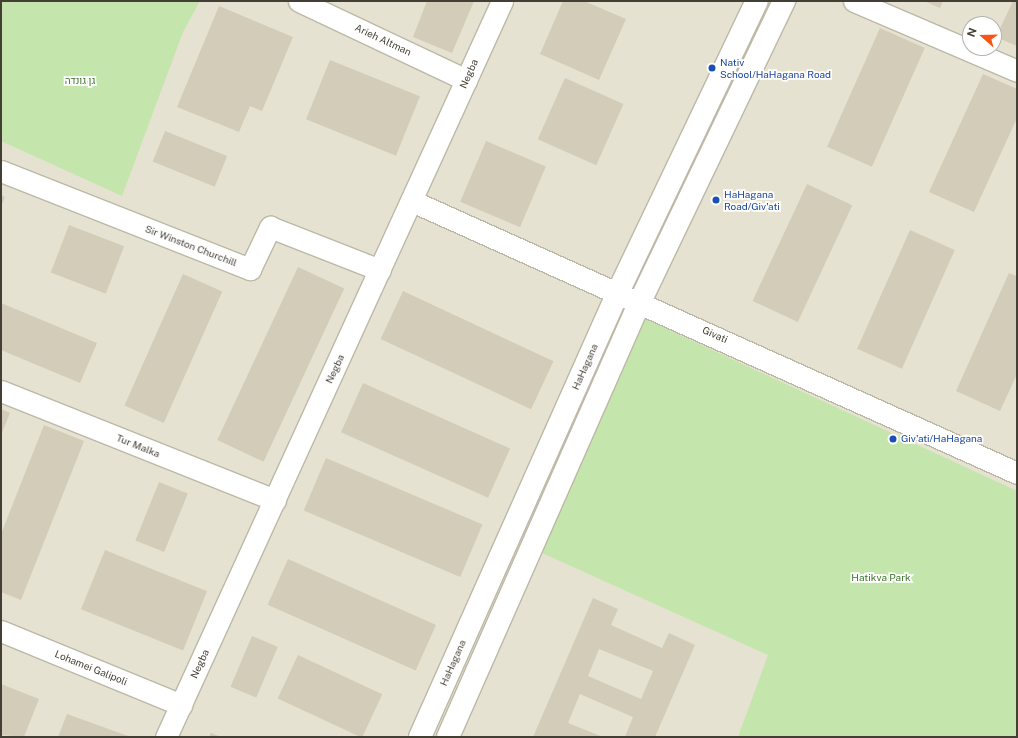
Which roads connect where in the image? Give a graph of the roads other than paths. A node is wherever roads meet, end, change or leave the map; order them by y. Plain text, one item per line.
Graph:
1 (299, 1) edge
2 (502, 1) edge
3 (758, 1) edge
4 (784, 1) edge
5 (854, 1) edge
6 (1017, 71) edge
7 (466, 80) junction
8 (1, 171) edge
9 (412, 201) junction
10 (380, 270) junction
11 (618, 292) junction
12 (640, 302) junction
13 (1, 391) edge
14 (1016, 470) edge
15 (275, 500) junction
16 (1, 630) edge
17 (181, 705) junction
18 (166, 737) edge
19 (420, 737) edge
20 (448, 737) edge

1 - 7 street, Arieh Altman
2 - 7 street, Negba
3 - 11 street, HaHagana
4 - 12 street
5 - 6 street
7 - 9 street, Negba
8 - 10 street, Sir Winston Churchill
9 - 10 street, Negba
9 - 11 street, Givati
10 - 15 street, Negba
11 - 12 street, Givati
11 - 19 street, HaHagana
12 - 14 street, Givati
12 - 20 street
13 - 15 street, Tur Malka
15 - 17 street, Negba
16 - 17 street, Lohamei Galipoli
17 - 18 street, Negba

